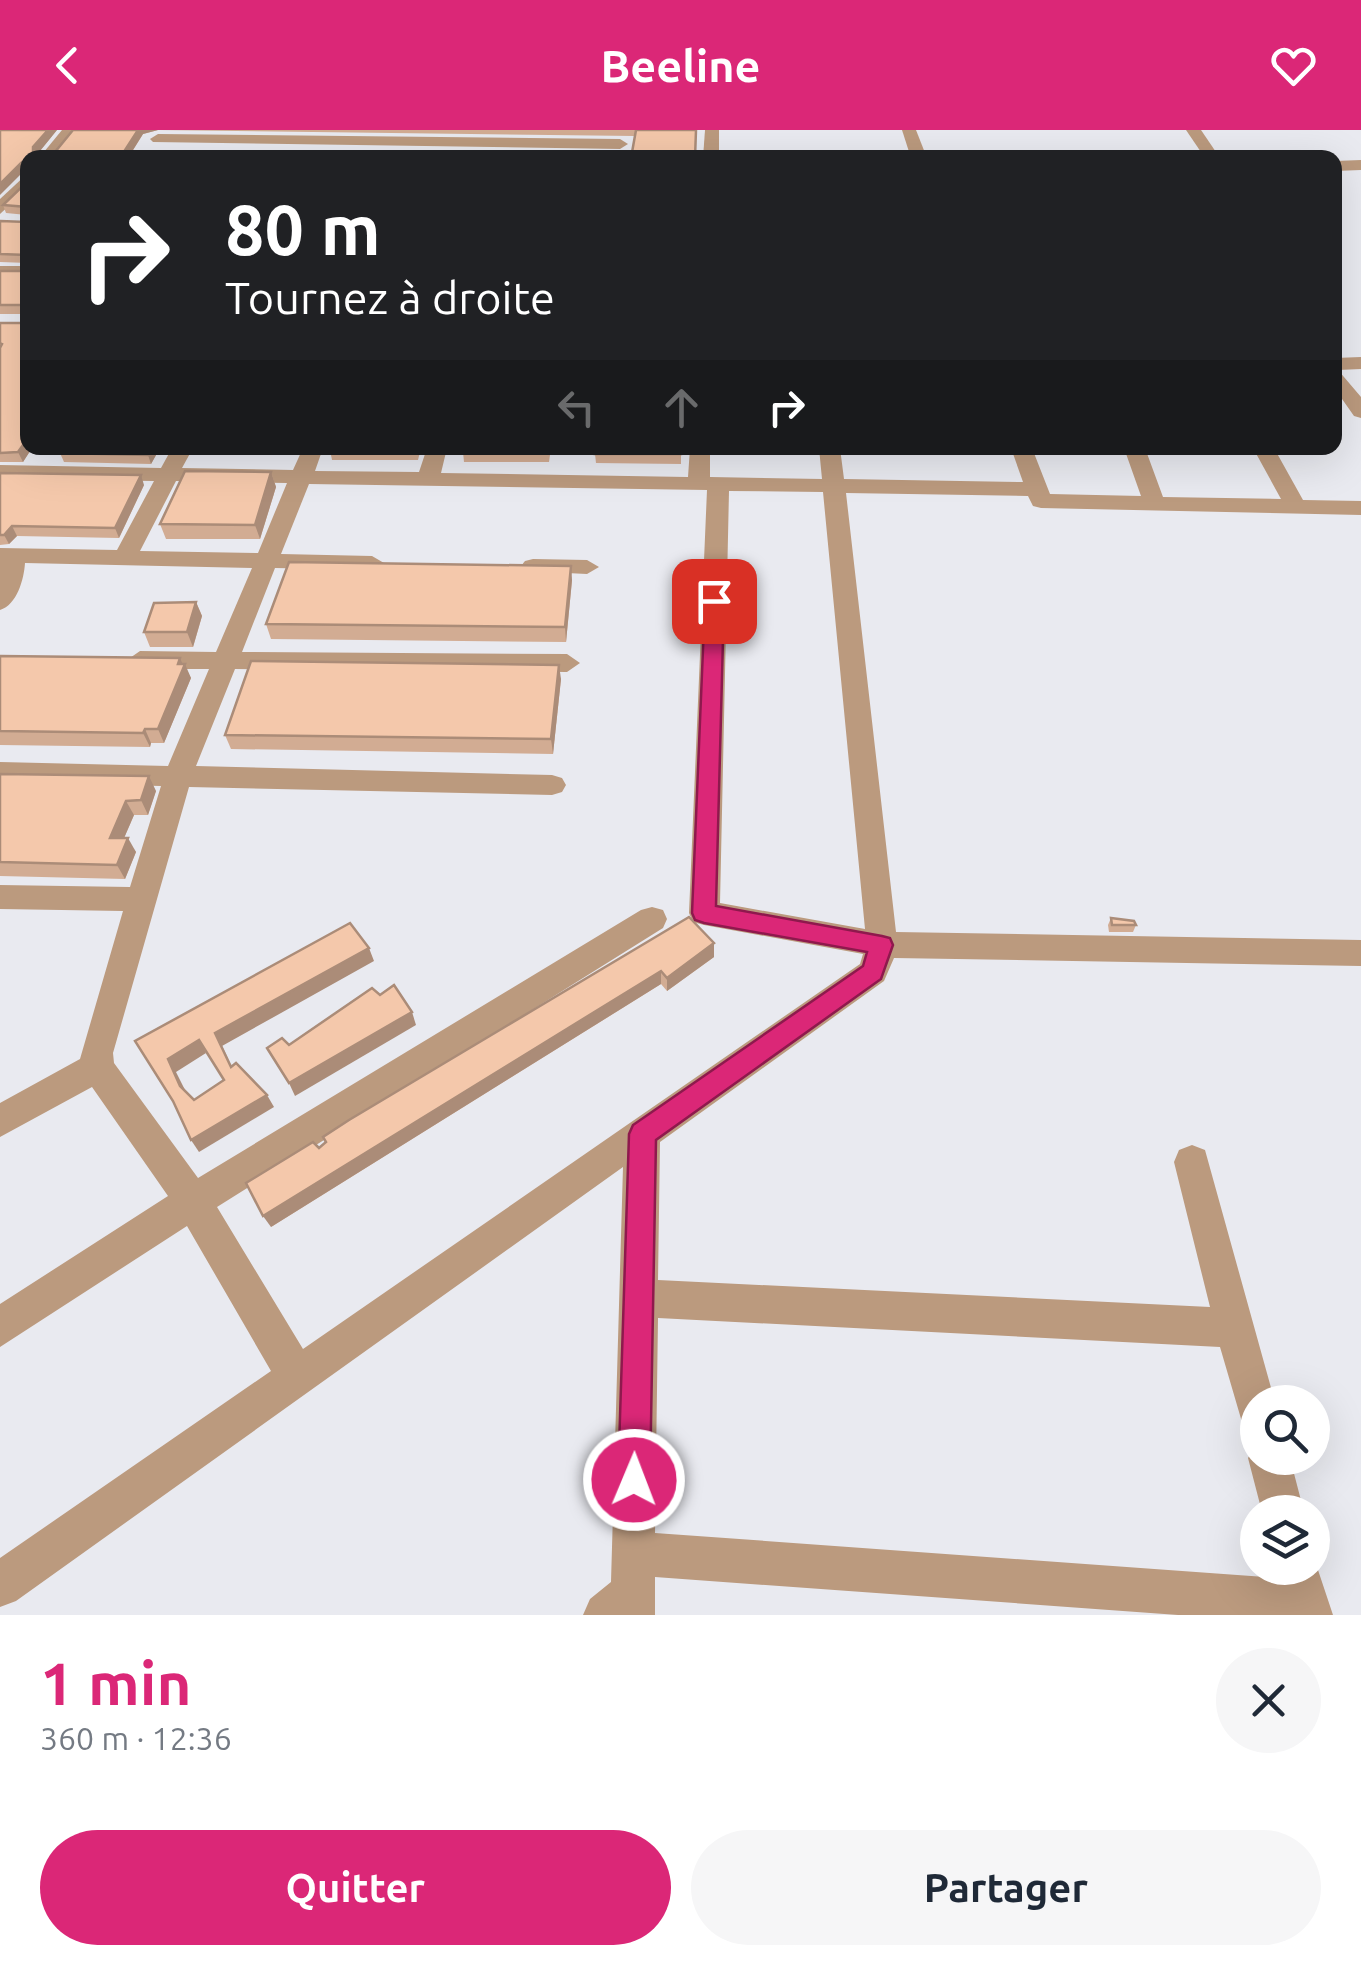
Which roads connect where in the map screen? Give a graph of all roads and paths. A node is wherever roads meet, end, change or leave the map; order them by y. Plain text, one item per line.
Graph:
1 (70, 130) edge
2 (161, 135) edge
3 (387, 143) edge
4 (620, 144) edge
5 (53, 150) edge
6 (20, 179) edge
7 (0, 209) edge
8 (1342, 389) edge
9 (1357, 421) edge
10 (44, 455) edge
11 (178, 455) edge
12 (310, 455) edge
13 (436, 455) edge
14 (702, 455) edge
15 (831, 455) edge
16 (1024, 455) edge
17 (1137, 455) edge
18 (1268, 455) edge
19 (0, 472) edge
20 (33, 472) junction
21 (168, 474) junction
22 (300, 478) junction
23 (428, 479) junction
24 (708, 484) junction
25 (834, 486) junction
26 (1036, 490) junction
27 (1154, 503) junction
28 (1296, 506) junction
29 (1361, 508) edge
30 (7, 556) edge
31 (125, 558) junction
32 (264, 561) junction
33 (397, 564) edge
34 (511, 566) edge
35 (587, 568) dead end
36 (0, 602) edge
37 (112, 659) edge
38 (224, 660) junction
39 (567, 663) dead end
40 (0, 772) edge
41 (178, 776) junction
42 (552, 785) dead end
43 (0, 897) edge
44 (142, 899) junction
45 (652, 919) dead end
46 (882, 945) junction
47 (1355, 953) edge
48 (1361, 983) edge
49 (97, 1066) junction
50 (0, 1121) edge
51 (642, 1134) junction
52 (1192, 1162) dead end
53 (193, 1201) junction
54 (638, 1298) junction
55 (0, 1327) edge
56 (1235, 1328) junction
57 (297, 1377) junction
58 (1250, 1385) edge
59 (0, 1586) edge
60 (626, 1594) edge
61 (1304, 1595) edge

1 - 5 street
2 - 3 street
3 - 4 street
6 - 7 street
8 - 9 street
10 - 20 street
11 - 21 street
12 - 22 street
13 - 23 street
14 - 24 street
15 - 25 street
16 - 26 street
17 - 27 street
18 - 28 street
19 - 20 street
20 - 21 street
21 - 22 street
21 - 31 street
22 - 23 street
22 - 32 street
23 - 24 street
24 - 25 street
24 - 46 street
25 - 26 street
25 - 46 street
26 - 27 street
27 - 28 street
28 - 29 street
30 - 31 street
30 - 36 street
31 - 32 street
32 - 33 street
32 - 38 street
34 - 35 street
37 - 38 street
38 - 39 street
38 - 41 street
40 - 41 street
41 - 42 street
41 - 44 street
43 - 44 street
44 - 49 street
45 - 53 street
46 - 47 street
46 - 51 street
47 - 48 street
49 - 50 street
49 - 53 street
51 - 54 street
51 - 57 street
52 - 56 street
53 - 55 street
53 - 57 street
54 - 56 street
54 - 60 street
56 - 58 street
57 - 59 street
60 - 61 street

